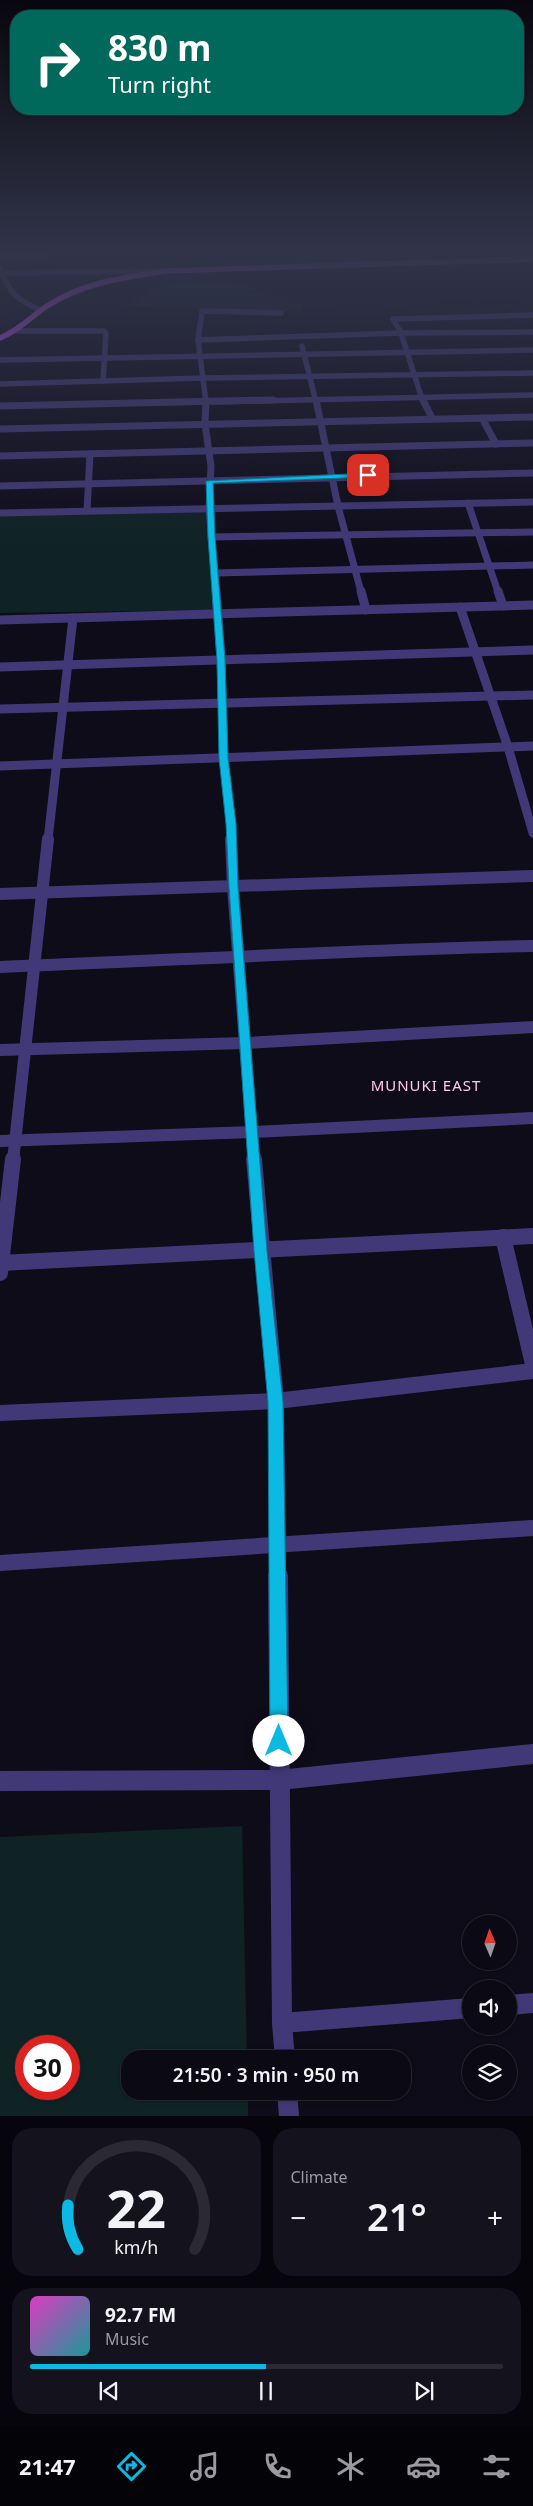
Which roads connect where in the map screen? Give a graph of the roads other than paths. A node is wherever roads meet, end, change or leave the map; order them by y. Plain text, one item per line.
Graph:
1 (407, 352) edge
2 (104, 353) edge
3 (200, 353) edge
4 (304, 353) junction
5 (330, 353) edge
6 (201, 356) junction
7 (103, 358) junction
8 (0, 360) edge
9 (533, 372) edge
10 (415, 374) junction
11 (310, 377) junction
12 (203, 378) junction
13 (103, 381) junction
14 (0, 384) edge
15 (533, 395) edge
16 (421, 397) junction
17 (314, 399) junction
18 (206, 402) junction
19 (0, 406) edge
20 (533, 417) edge
21 (432, 418) junction
22 (482, 418) junction
23 (321, 421) junction
24 (205, 424) junction
25 (0, 429) edge
26 (533, 443) edge
27 (496, 444) junction
28 (326, 448) junction
29 (209, 451) junction
30 (90, 454) junction
31 (0, 456) edge
32 (533, 473) edge
33 (333, 476) junction
34 (209, 481) junction
35 (87, 484) junction
36 (0, 486) edge
37 (533, 502) edge
38 (468, 503) junction
39 (338, 506) junction
40 (209, 508) junction
41 (87, 511) junction
42 (0, 513) edge
43 (533, 532) edge
44 (479, 533) junction
45 (345, 534) junction
46 (211, 537) junction
47 (533, 566) edge
48 (490, 567) junction
49 (356, 569) junction
50 (214, 573) junction
51 (533, 605) edge
52 (503, 606) junction
53 (460, 607) junction
54 (366, 610) junction
55 (217, 614) junction
56 (73, 618) junction
57 (0, 620) edge
58 (533, 650) edge
59 (476, 652) junction
60 (221, 660) junction
61 (68, 664) junction
62 (0, 667) edge
63 (533, 695) edge
64 (490, 696) junction
65 (223, 703) junction
66 (64, 708) junction
67 (0, 709) edge
68 (533, 746) edge
69 (508, 747) junction
70 (224, 758) junction
71 (57, 764) junction
72 (0, 766) edge
73 (533, 833) edge
74 (533, 876) edge
75 (234, 887) junction
76 (42, 893) junction
77 (0, 894) edge
78 (533, 946) edge
79 (239, 958) junction
80 (34, 965) junction
81 (0, 967) edge
82 (533, 1027) edge
83 (245, 1043) junction
84 (0, 1050) edge
85 (25, 1050) junction
86 (533, 1118) edge
87 (252, 1132) junction
88 (0, 1141) edge
89 (15, 1141) junction
90 (533, 1236) edge
91 (504, 1237) junction
92 (261, 1251) junction
93 (0, 1266) edge
94 (533, 1364) edge
95 (533, 1372) edge
96 (276, 1402) junction
97 (0, 1413) edge
98 (533, 1528) edge
99 (277, 1546) junction
100 (0, 1563) edge
101 (533, 1754) edge
102 (279, 1780) junction
103 (0, 1781) edge
104 (533, 2003) edge
105 (517, 2004) edge
106 (462, 2009) edge
107 (282, 2022) junction
108 (284, 2050) edge
109 (288, 2100) edge
110 (289, 2116) edge

1 - 10 street
2 - 7 street
3 - 6 street
4 - 5 street
4 - 6 street
4 - 11 street
6 - 7 street
6 - 12 street
7 - 8 street
7 - 13 street
9 - 10 street
10 - 11 street
10 - 16 street
11 - 12 street
11 - 17 street
12 - 13 street
12 - 18 street
13 - 14 street
15 - 16 street
16 - 17 street
16 - 21 street
17 - 18 street
17 - 23 street
18 - 19 street
18 - 24 street
20 - 22 street
21 - 22 street
21 - 23 street
22 - 27 street
23 - 24 street
23 - 28 street
24 - 25 street
24 - 29 street
26 - 27 street
27 - 28 street
28 - 29 street
28 - 33 street
29 - 30 street
29 - 34 street
30 - 31 street
30 - 35 street
32 - 33 street
33 - 34 street
33 - 39 street
34 - 35 street
34 - 40 street
35 - 36 street
35 - 41 street
37 - 38 street
38 - 39 street
38 - 44 street
39 - 40 street
39 - 45 street
40 - 41 street
40 - 46 street
41 - 42 street
43 - 44 street
44 - 45 street
44 - 48 street
45 - 46 street
45 - 49 street
46 - 50 street
47 - 48 street
48 - 49 street
48 - 52 street
49 - 50 street
49 - 54 street
50 - 55 street
51 - 52 street
52 - 53 street
53 - 54 street
53 - 59 street
54 - 55 street
55 - 56 street
55 - 60 street
56 - 57 street
56 - 61 street
58 - 59 street
59 - 60 street
59 - 64 street
60 - 61 street
60 - 65 street
61 - 62 street
61 - 66 street
63 - 64 street
64 - 65 street
64 - 69 street
65 - 66 street
65 - 70 street
66 - 67 street
66 - 71 street
68 - 69 street
69 - 70 street
69 - 73 street
70 - 71 street
70 - 75 street
71 - 72 street
71 - 76 street
74 - 75 street
75 - 76 street
75 - 79 street
76 - 77 street
76 - 80 street
78 - 79 street
79 - 80 street
79 - 83 street
80 - 81 street
80 - 85 street
82 - 83 street
83 - 85 street
83 - 87 street
84 - 85 street
85 - 89 street
86 - 87 street
87 - 89 street
87 - 92 street
88 - 89 street
89 - 93 street
90 - 91 street
91 - 92 street
91 - 94 street
92 - 93 street
92 - 96 street
95 - 96 street
96 - 97 street
96 - 99 street
98 - 99 street
99 - 100 street
99 - 102 street
101 - 102 street
102 - 103 street
102 - 107 street
104 - 105 street
106 - 107 street
107 - 108 street
109 - 110 street

